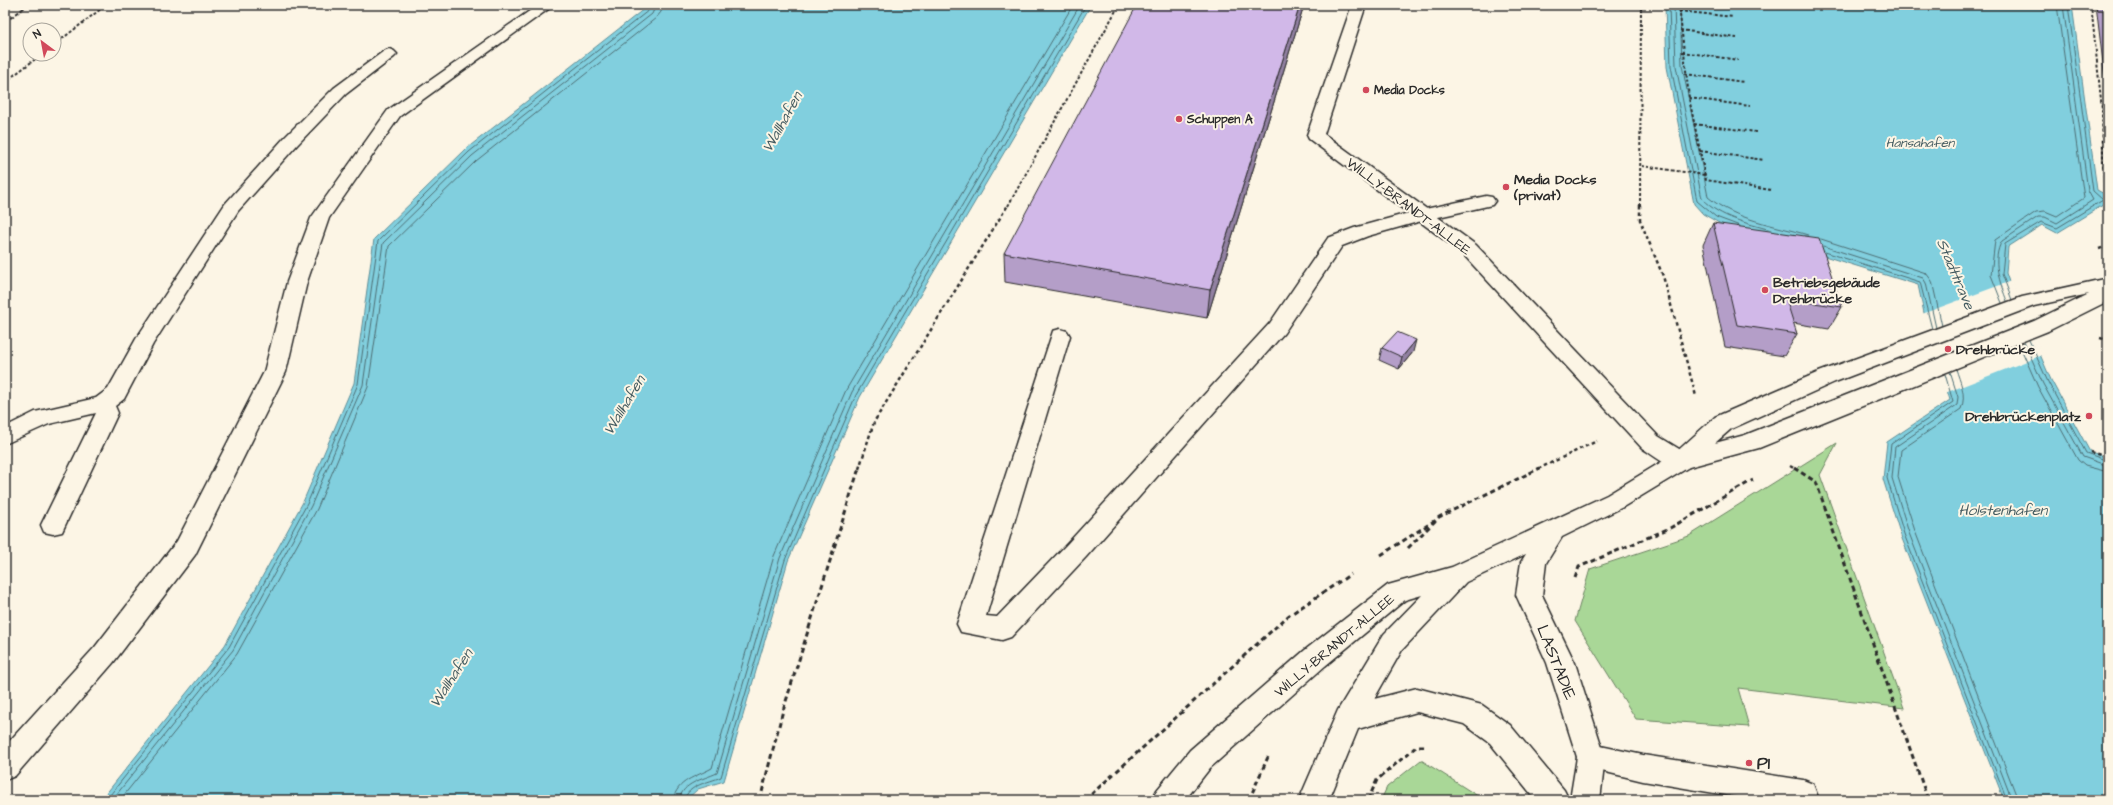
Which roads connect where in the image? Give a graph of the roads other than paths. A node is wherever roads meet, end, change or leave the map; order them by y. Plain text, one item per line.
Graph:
1 (547, 5) edge
2 (1359, 5) edge
3 (389, 54) dead end
4 (1486, 201) dead end
5 (1422, 215) junction
6 (2108, 284) edge
7 (2108, 293) edge
8 (1060, 336) dead end
9 (103, 404) junction
10 (10, 432) edge
11 (1681, 461) junction
12 (53, 524) dead end
13 (1554, 529) junction
14 (1458, 575) junction
15 (1348, 719) junction
16 (1591, 757) junction
17 (5, 768) edge
18 (1167, 800) edge
19 (1314, 800) edge
20 (1554, 800) edge
21 (1585, 800) edge
22 (1804, 800) edge

1 - 17 street
2 - 5 street, WILLY-BRANDT-ALLEE
3 - 9 street
4 - 5 street
5 - 8 street
5 - 11 street, WILLY-BRANDT-ALLEE
6 - 11 street, WILLY-BRANDT-ALLEE
7 - 11 street, WILLY-BRANDT-ALLEE
9 - 10 street
9 - 12 street
11 - 13 street, WILLY-BRANDT-ALLEE
13 - 14 street, WILLY-BRANDT-ALLEE
13 - 16 street, LASTADIE
14 - 15 street
14 - 18 street, WILLY-BRANDT-ALLEE
15 - 19 street
15 - 20 street
16 - 21 street, LASTADIE
16 - 22 street

